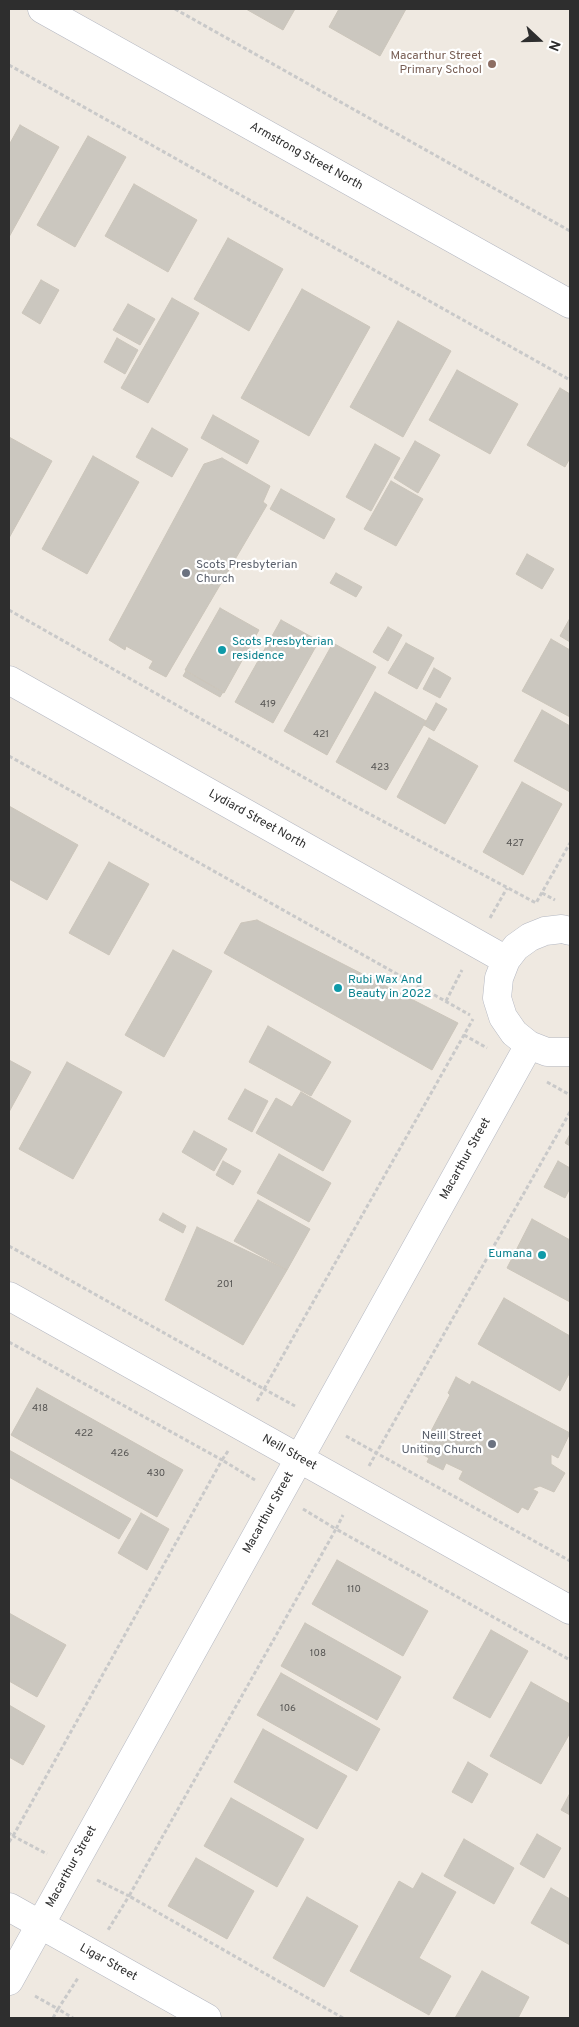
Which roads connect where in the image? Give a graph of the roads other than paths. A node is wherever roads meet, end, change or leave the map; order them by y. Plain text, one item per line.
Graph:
1 (42, 9) edge
2 (570, 304) edge
3 (9, 680) edge
4 (570, 931) edge
5 (506, 960) junction
6 (529, 1046) junction
7 (570, 1052) edge
8 (9, 1296) edge
9 (299, 1458) junction
10 (570, 1610) edge
11 (9, 1906) edge
12 (41, 1924) junction
13 (9, 1980) edge
14 (207, 2018) edge

1 - 2 street, Armstrong Street North
3 - 5 street, Lydiard Street North
4 - 5 street
5 - 6 street
6 - 7 street
6 - 9 street, Macarthur Street
8 - 9 street, Neill Street
9 - 10 street, Neill Street
9 - 12 street, Macarthur Street
11 - 12 street, Ligar Street
12 - 13 street, Macarthur Street
12 - 14 street, Ligar Street

